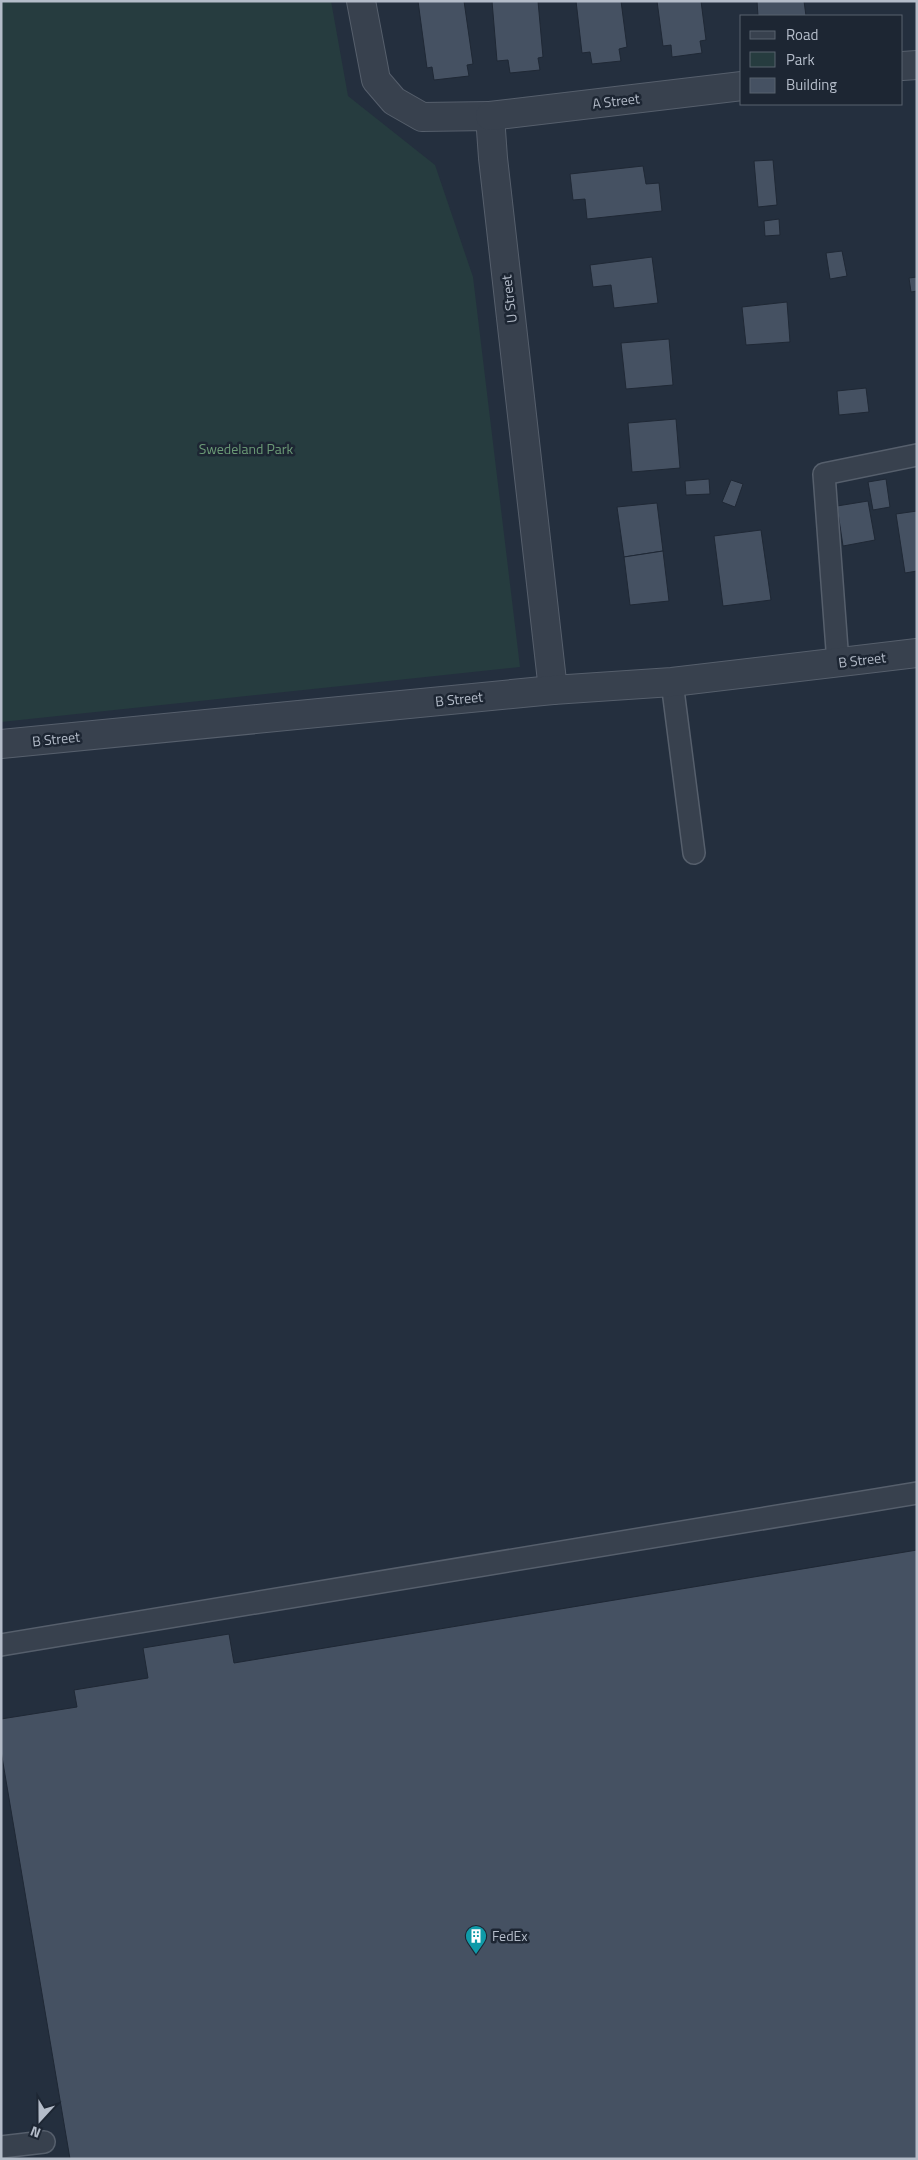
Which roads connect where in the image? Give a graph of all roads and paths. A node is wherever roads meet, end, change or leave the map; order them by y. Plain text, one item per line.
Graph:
1 (361, 1) edge
2 (917, 64) edge
3 (903, 66) edge
4 (740, 86) edge
5 (490, 116) junction
6 (917, 455) edge
7 (917, 653) edge
8 (838, 663) junction
9 (672, 682) junction
10 (553, 690) junction
11 (1, 744) edge
12 (694, 853) dead end
13 (917, 1493) edge
14 (1, 1645) edge
15 (44, 2142) dead end
16 (1, 2147) edge

1 - 5 street
2 - 3 street
4 - 5 street, A Street
5 - 10 street, U Street
6 - 8 lane
7 - 8 street, B Street
8 - 9 street, B Street
9 - 10 street, B Street
9 - 12 lane
10 - 11 street, B Street
13 - 14 lane
15 - 16 lane

